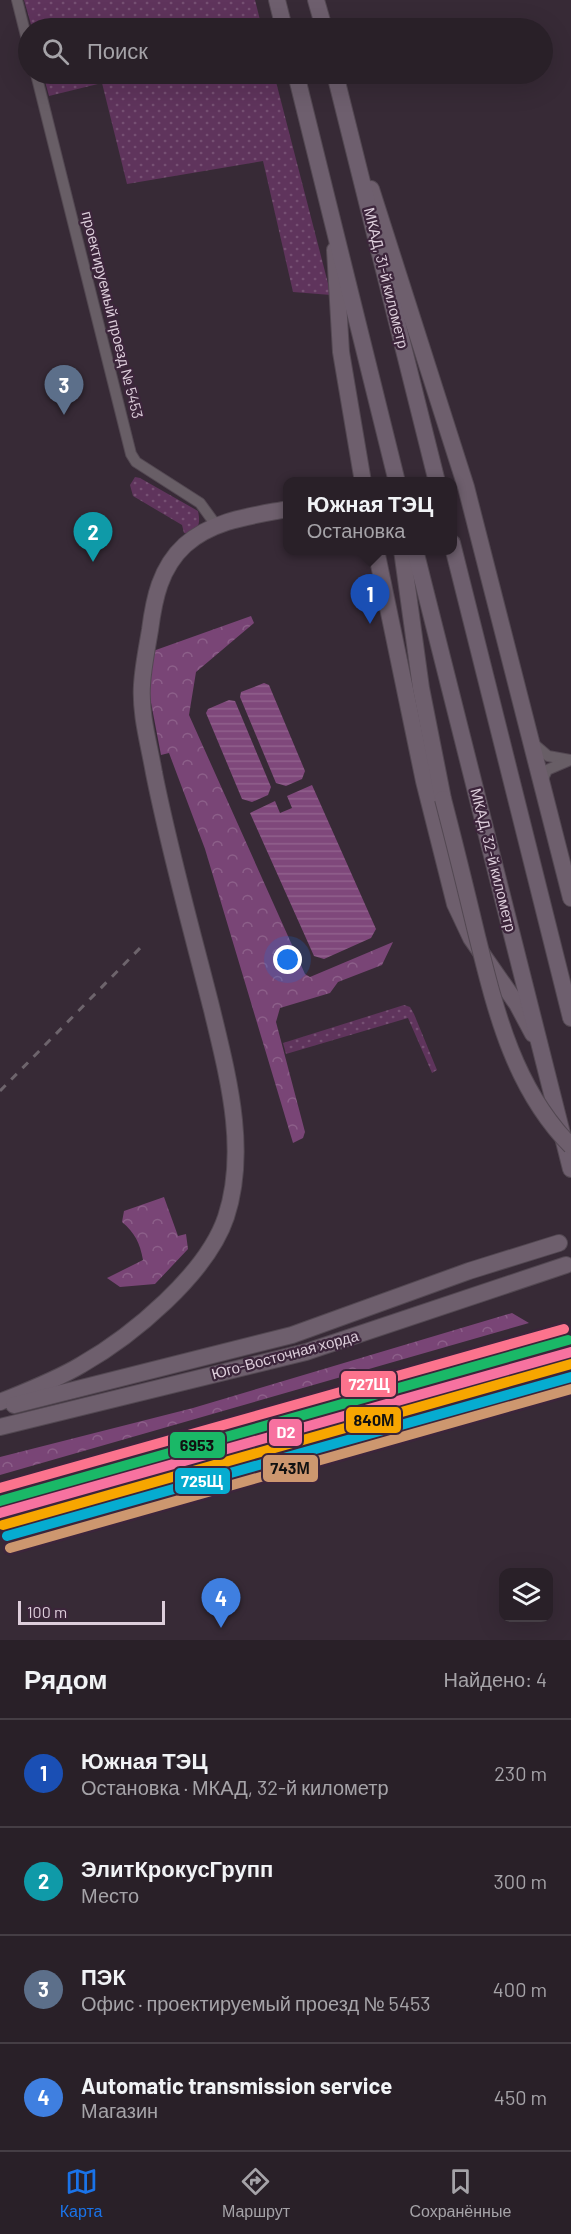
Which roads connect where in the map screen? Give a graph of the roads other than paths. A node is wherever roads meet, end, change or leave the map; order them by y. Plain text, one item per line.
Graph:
1 (17, 0) edge
2 (277, 0) edge
3 (316, 0) edge
4 (22, 18) edge
5 (282, 18) edge
6 (321, 18) edge
7 (38, 84) edge
8 (299, 84) edge
9 (338, 84) edge
10 (338, 84) edge
11 (334, 225) junction
12 (362, 477) edge
13 (396, 477) edge
14 (436, 477) edge
15 (283, 510) edge
16 (216, 525) junction
17 (377, 555) edge
18 (403, 555) edge
19 (416, 555) edge
20 (456, 555) edge
21 (531, 739) junction
22 (571, 760) edge
23 (542, 783) junction
24 (571, 898) edge
25 (571, 1018) edge
26 (542, 1053) junction
27 (571, 1146) edge
28 (571, 1169) edge
29 (559, 1242) dead end
30 (566, 1264) dead end
31 (0, 1401) edge
32 (0, 1408) edge
33 (0, 1427) edge

1 - 4 street
2 - 5 highway
3 - 6 highway
7 - 16 street, проектируемый проезд № 5453
8 - 11 highway
9 - 14 highway, МКАД, 31-й километр
10 - 21 main road
11 - 12 main road
11 - 13 highway
15 - 16 main road
16 - 31 main road
17 - 26 main road
18 - 27 main road, bridge
19 - 26 highway, МКАД, 32-й километр
20 - 25 highway
21 - 22 street
21 - 23 main road
22 - 23 street
23 - 24 main road
26 - 28 highway, МКАД, 32-й километр
29 - 32 main road, Юго-Восточная хорда
30 - 33 main road, Юго-Восточная хорда

